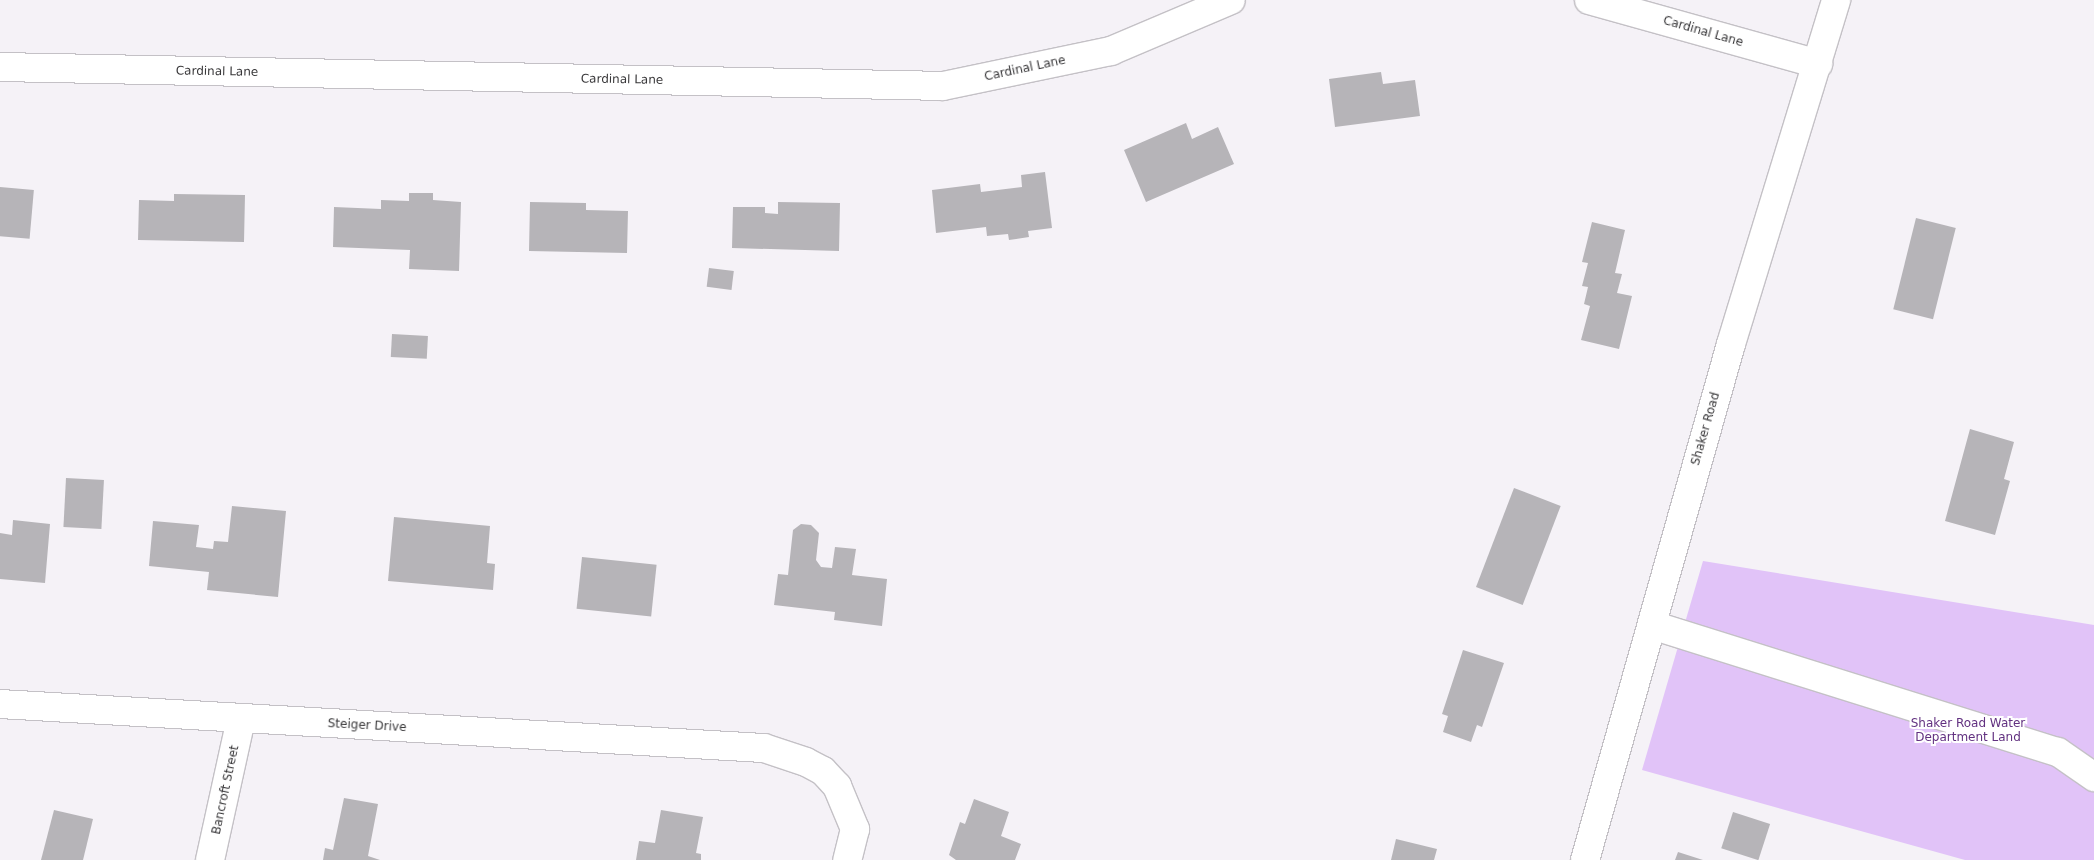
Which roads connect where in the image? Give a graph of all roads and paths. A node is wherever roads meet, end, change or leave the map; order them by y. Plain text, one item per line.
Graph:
1 (1231, 0) edge
2 (1589, 0) edge
3 (1836, 0) edge
4 (1818, 64) junction
5 (0, 67) edge
6 (1652, 625) junction
7 (0, 704) edge
8 (240, 719) junction
9 (2093, 778) edge
10 (210, 860) edge
11 (847, 860) edge
12 (1585, 860) edge

1 - 5 street, Cardinal Lane
2 - 4 street, Cardinal Lane
3 - 4 street, Shaker Road
4 - 6 street, Shaker Road
6 - 9 street
6 - 12 street, Shaker Road
7 - 8 street, Steiger Drive
8 - 10 street, Bancroft Street
8 - 11 street, Steiger Drive

